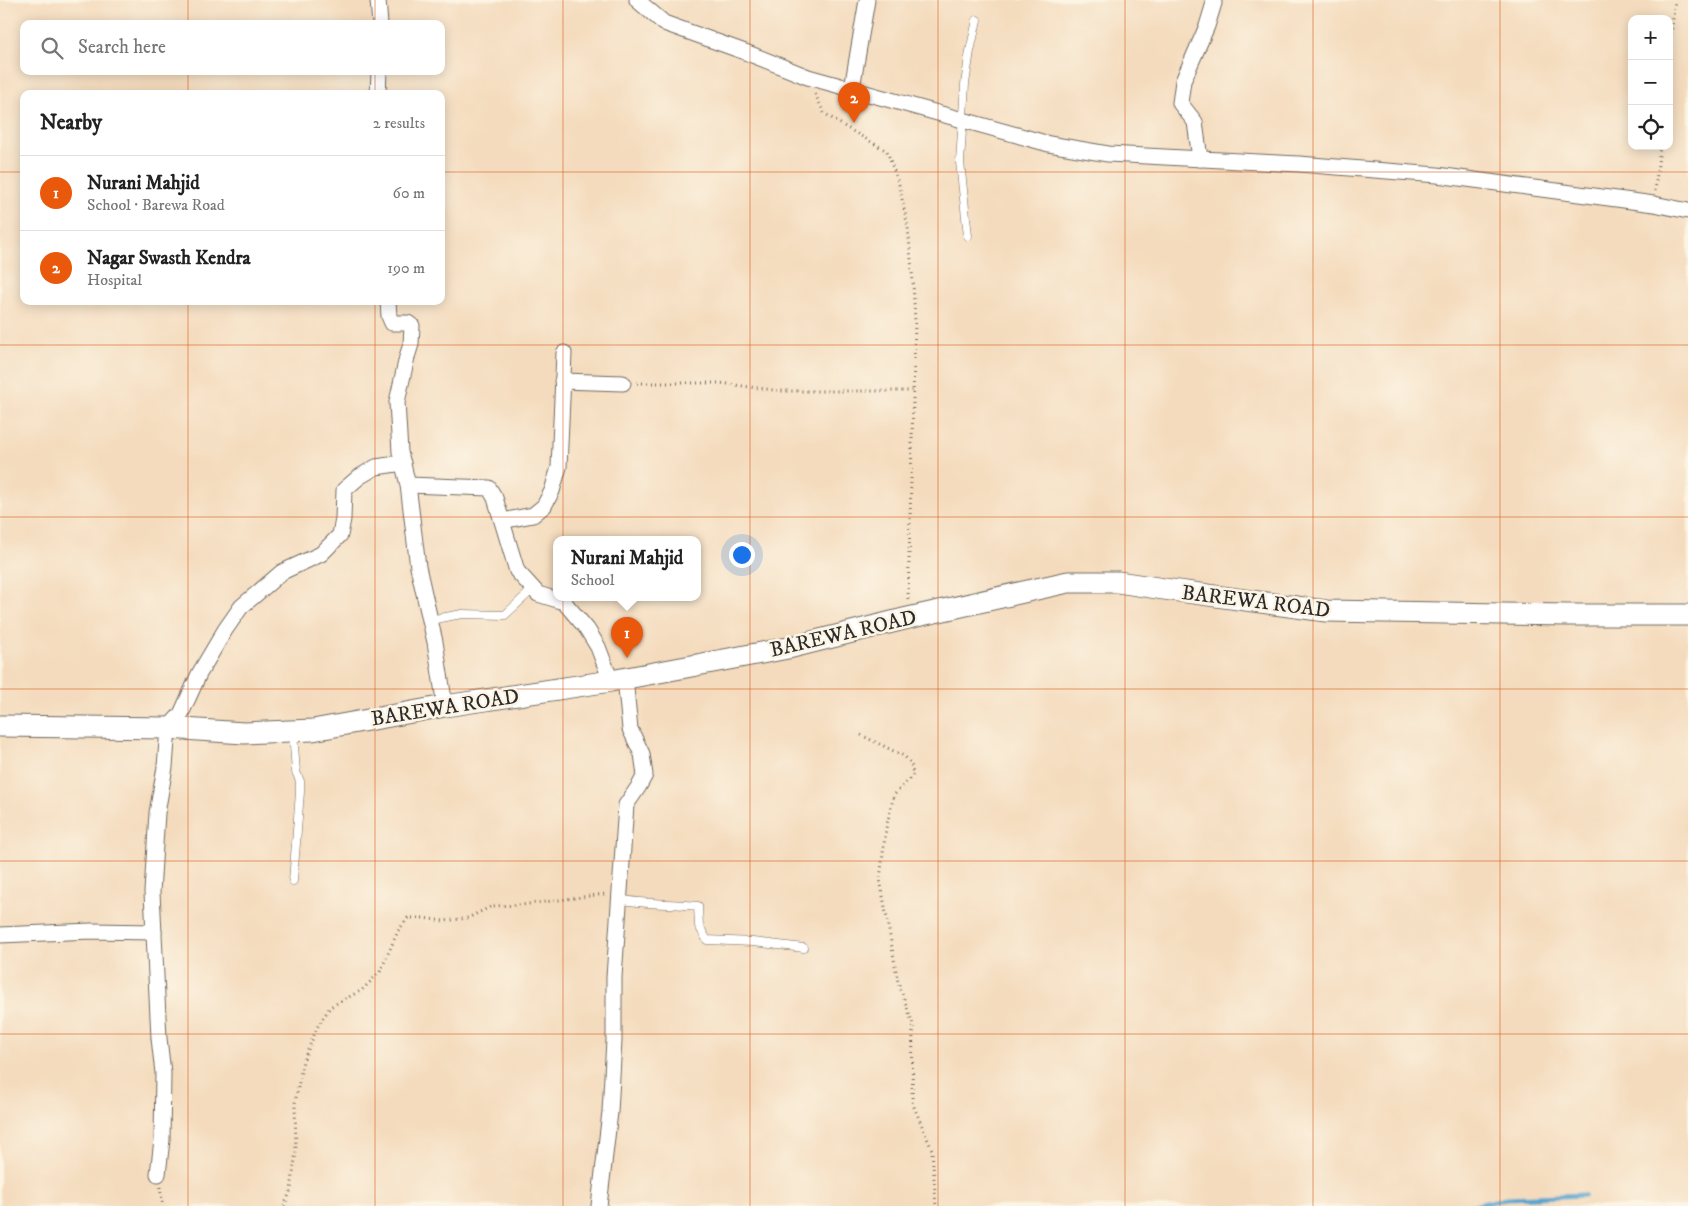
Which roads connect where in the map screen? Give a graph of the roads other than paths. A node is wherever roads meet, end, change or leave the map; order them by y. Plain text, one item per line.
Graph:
1 (378, 0) edge
2 (636, 0) edge
3 (867, 0) edge
4 (1213, 0) edge
5 (380, 20) edge
6 (977, 20) dead end
7 (379, 75) edge
8 (852, 88) junction
9 (378, 90) edge
10 (964, 121) junction
11 (1200, 158) junction
12 (1688, 212) edge
13 (968, 236) dead end
14 (389, 305) edge
15 (564, 353) dead end
16 (562, 381) junction
17 (622, 383) road end
18 (403, 463) junction
19 (408, 485) junction
20 (502, 521) junction
21 (533, 589) junction
22 (553, 599) edge
23 (561, 601) edge
24 (1688, 615) edge
25 (429, 620) junction
26 (618, 680) junction
27 (445, 706) junction
28 (0, 726) edge
29 (168, 728) junction
30 (293, 731) junction
31 (294, 881) dead end
32 (619, 899) junction
33 (154, 932) junction
34 (0, 935) edge
35 (804, 948) dead end
36 (158, 1174) dead end
37 (599, 1206) edge

1 - 5 street
2 - 8 street
3 - 8 street
4 - 11 street
6 - 10 lane
7 - 9 street
8 - 10 street
10 - 11 street
10 - 13 lane
11 - 12 street
14 - 18 street
15 - 16 street
16 - 17 street
16 - 20 street
18 - 19 street
18 - 29 street
19 - 20 street
19 - 25 street
20 - 21 street
21 - 22 street
21 - 25 lane
23 - 26 street
24 - 26 main road, BAREWA ROAD
25 - 27 street
26 - 27 main road, BAREWA ROAD
26 - 32 street
27 - 30 main road, BAREWA ROAD
28 - 29 main road, BAREWA ROAD
29 - 30 main road, BAREWA ROAD
29 - 33 street
30 - 31 lane
32 - 35 lane
32 - 37 street
33 - 34 street
33 - 36 street

